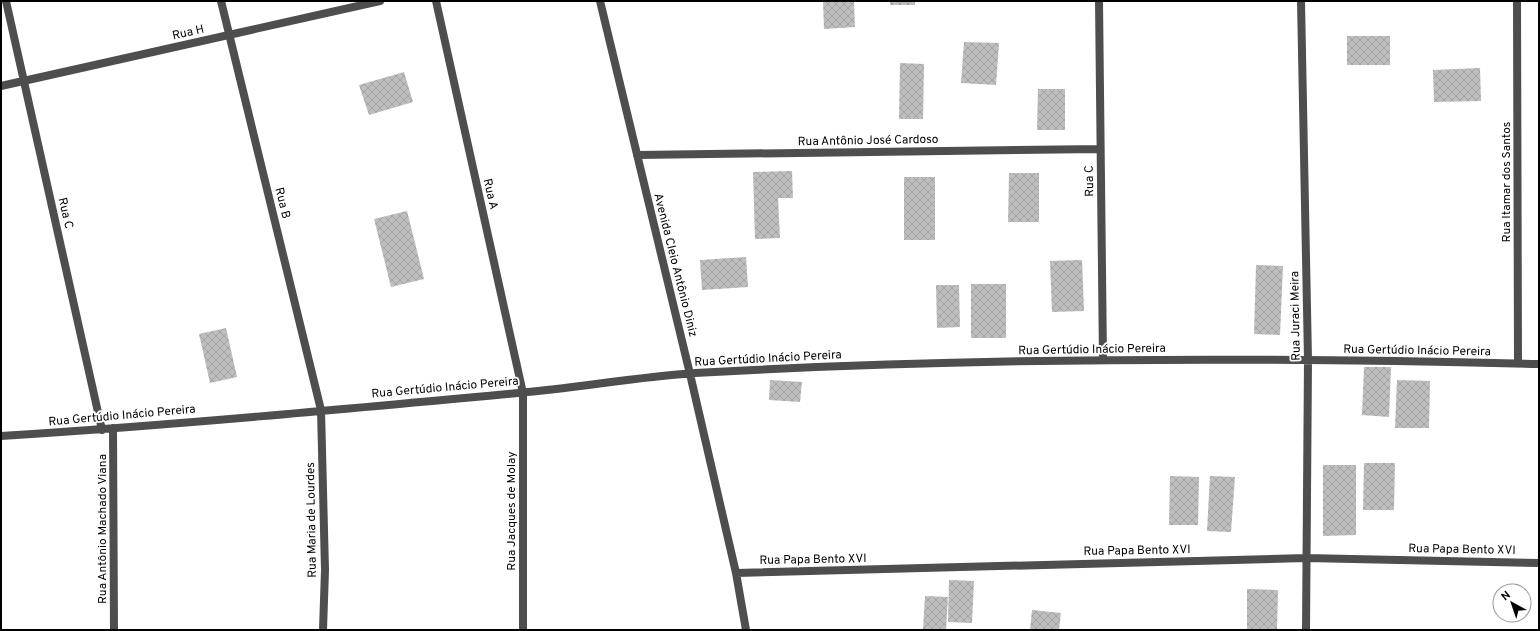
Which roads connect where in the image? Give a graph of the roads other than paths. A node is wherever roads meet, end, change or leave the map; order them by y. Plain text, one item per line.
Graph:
1 (6, 1) edge
2 (221, 1) edge
3 (380, 1) edge
4 (436, 1) edge
5 (600, 1) edge
6 (1099, 1) edge
7 (1301, 1) edge
8 (1517, 1) edge
9 (229, 35) junction
10 (24, 81) junction
11 (1, 86) edge
12 (1100, 149) junction
13 (637, 155) junction
14 (1103, 360) junction
15 (1308, 360) junction
16 (1518, 364) junction
17 (1539, 364) edge
18 (690, 374) junction
19 (523, 393) junction
20 (321, 410) junction
21 (113, 428) junction
22 (102, 430) junction
23 (1, 436) edge
24 (1306, 558) junction
25 (1539, 563) edge
26 (736, 573) junction
27 (114, 630) edge
28 (323, 630) edge
29 (523, 630) edge
30 (746, 630) edge
31 (1306, 630) edge

1 - 10 street, Rua C
2 - 9 street, Rua B
3 - 9 street, Rua H
4 - 19 street, Rua A
5 - 13 street, Avenida Cleio Antônio Diniz
6 - 12 street, Rua C
7 - 15 street, Rua Juraci Meira
8 - 16 street, Rua Itamar dos Santos
9 - 10 street, Rua H
9 - 20 street, Rua B
10 - 11 street, Rua H
10 - 22 street, Rua C
12 - 13 street, Rua Antônio José Cardoso
12 - 14 street, Rua C
13 - 18 street, Avenida Cleio Antônio Diniz
14 - 15 street, Rua Gertúdio Inácio Pereira
14 - 18 street, Rua Gertúdio Inácio Pereira
15 - 16 street, Rua Gertúdio Inácio Pereira
15 - 24 street, Rua Juraci Meira
16 - 17 street, Rua Gertúdio Inácio Pereira
18 - 19 street, Rua Gertúdio Inácio Pereira
18 - 26 street, Avenida Cleio Antônio Diniz
19 - 20 street, Rua Gertúdio Inácio Pereira
19 - 29 street, Rua Jacques de Molay
20 - 21 street, Rua Gertúdio Inácio Pereira
20 - 28 street, Rua Maria de Lourdes
21 - 22 street, Rua Gertúdio Inácio Pereira
21 - 27 street, Rua Antônio Machado Viana
22 - 23 street, Rua Gertúdio Inácio Pereira
24 - 25 street, Rua Papa Bento XVI
24 - 26 street, Rua Papa Bento XVI
24 - 31 street, Rua Juraci Meira
26 - 30 street, Avenida Cleio Antônio Diniz

